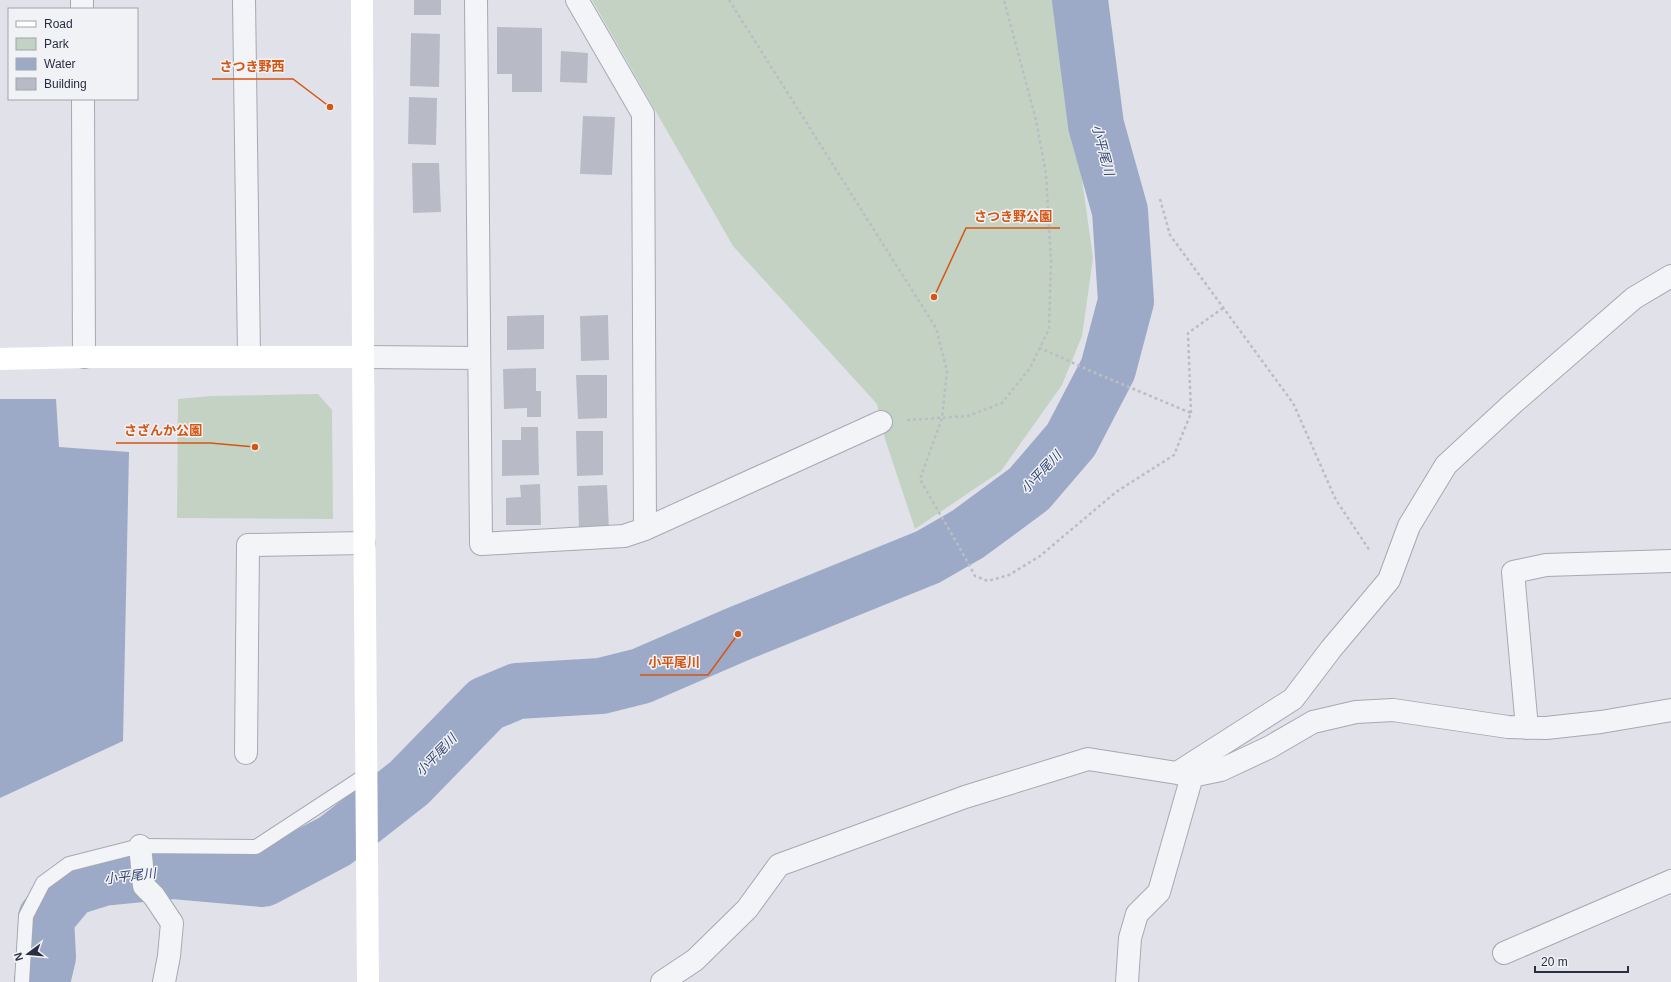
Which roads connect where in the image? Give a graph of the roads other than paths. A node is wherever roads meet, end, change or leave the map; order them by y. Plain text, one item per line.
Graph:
1 (244, 0) edge
2 (362, 0) edge
3 (476, 0) edge
4 (577, 0) edge
5 (83, 100) edge
6 (1671, 276) edge
7 (249, 356) junction
8 (84, 357) junction
9 (362, 357) junction
10 (479, 358) junction
11 (0, 359) edge
12 (881, 422) road end
13 (645, 529) junction
14 (364, 543) junction
15 (1671, 561) edge
16 (1671, 710) edge
17 (1527, 728) junction
18 (246, 753) dead end
19 (366, 775) junction
20 (1185, 775) junction
21 (140, 846) junction
22 (1671, 880) edge
23 (1504, 953) dead end
24 (22, 982) edge
25 (164, 982) edge
26 (368, 982) edge
27 (662, 982) edge
28 (1126, 982) edge

1 - 7 street
2 - 9 street
3 - 10 street
4 - 13 street
5 - 8 street
6 - 20 street
7 - 8 street
7 - 9 street
8 - 11 street
9 - 10 street
9 - 14 street
10 - 13 street
12 - 13 street
14 - 18 street
14 - 19 street
15 - 17 street
16 - 17 street
17 - 20 street
19 - 21 lane
19 - 26 street
20 - 27 street
20 - 28 street
21 - 24 lane
21 - 25 street
22 - 23 street

